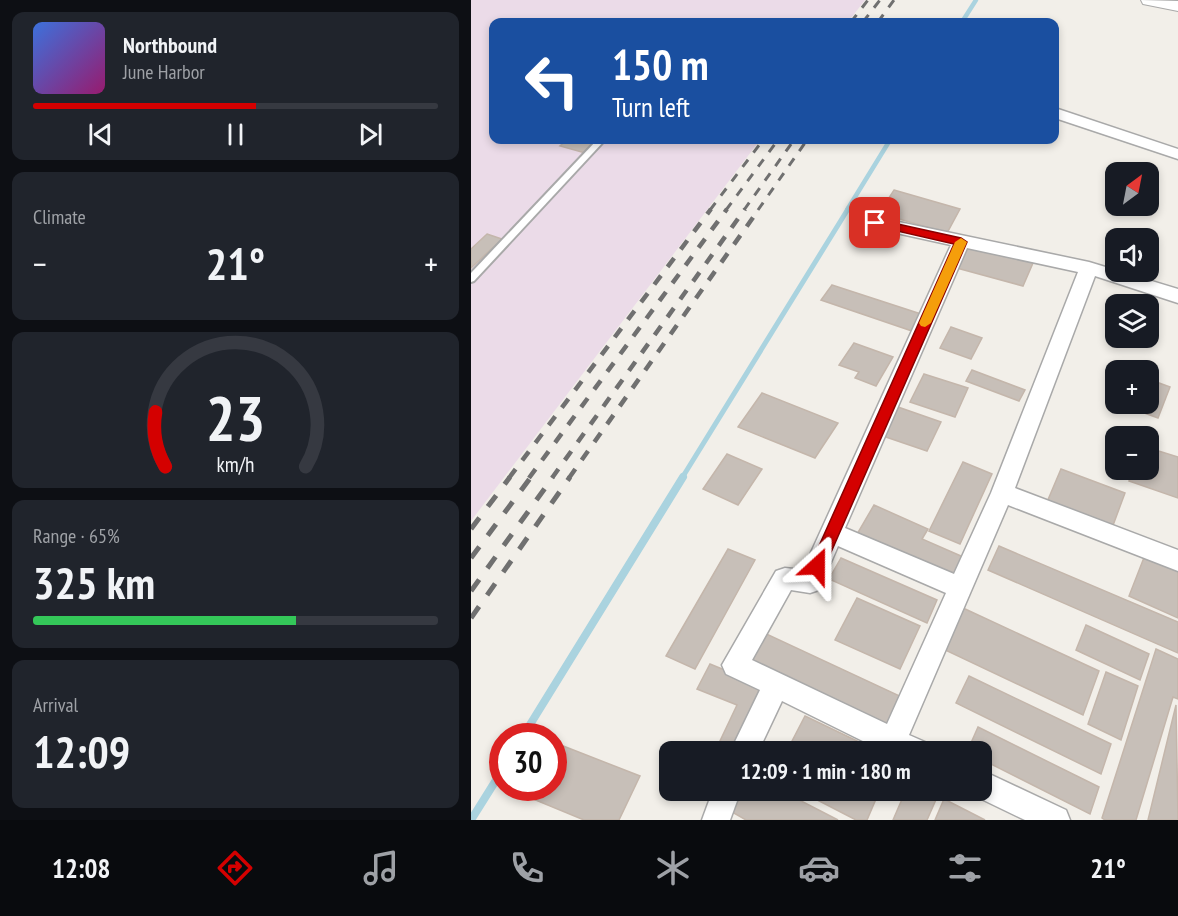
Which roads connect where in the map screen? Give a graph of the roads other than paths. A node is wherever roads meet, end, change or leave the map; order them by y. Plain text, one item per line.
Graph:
1 (1149, 0) edge
2 (1178, 6) edge
3 (1059, 114) edge
4 (597, 144) edge
5 (1178, 153) edge
6 (875, 223) dead end
7 (961, 242) junction
8 (1089, 268) junction
9 (471, 279) edge
10 (1178, 296) edge
11 (1002, 493) junction
12 (832, 534) junction
13 (1178, 561) edge
14 (960, 588) junction
15 (777, 684) junction
16 (748, 741) edge
17 (893, 741) joint
18 (992, 789) edge
19 (723, 801) edge
20 (716, 820) edge
21 (1056, 820) edge

1 - 2 street
3 - 5 street
4 - 9 lane
6 - 7 street
7 - 8 street
7 - 12 street
8 - 10 street
8 - 11 street
11 - 13 street
11 - 14 street
12 - 14 street
12 - 15 street
14 - 17 street
15 - 16 street
15 - 17 street
18 - 21 street
19 - 20 street

